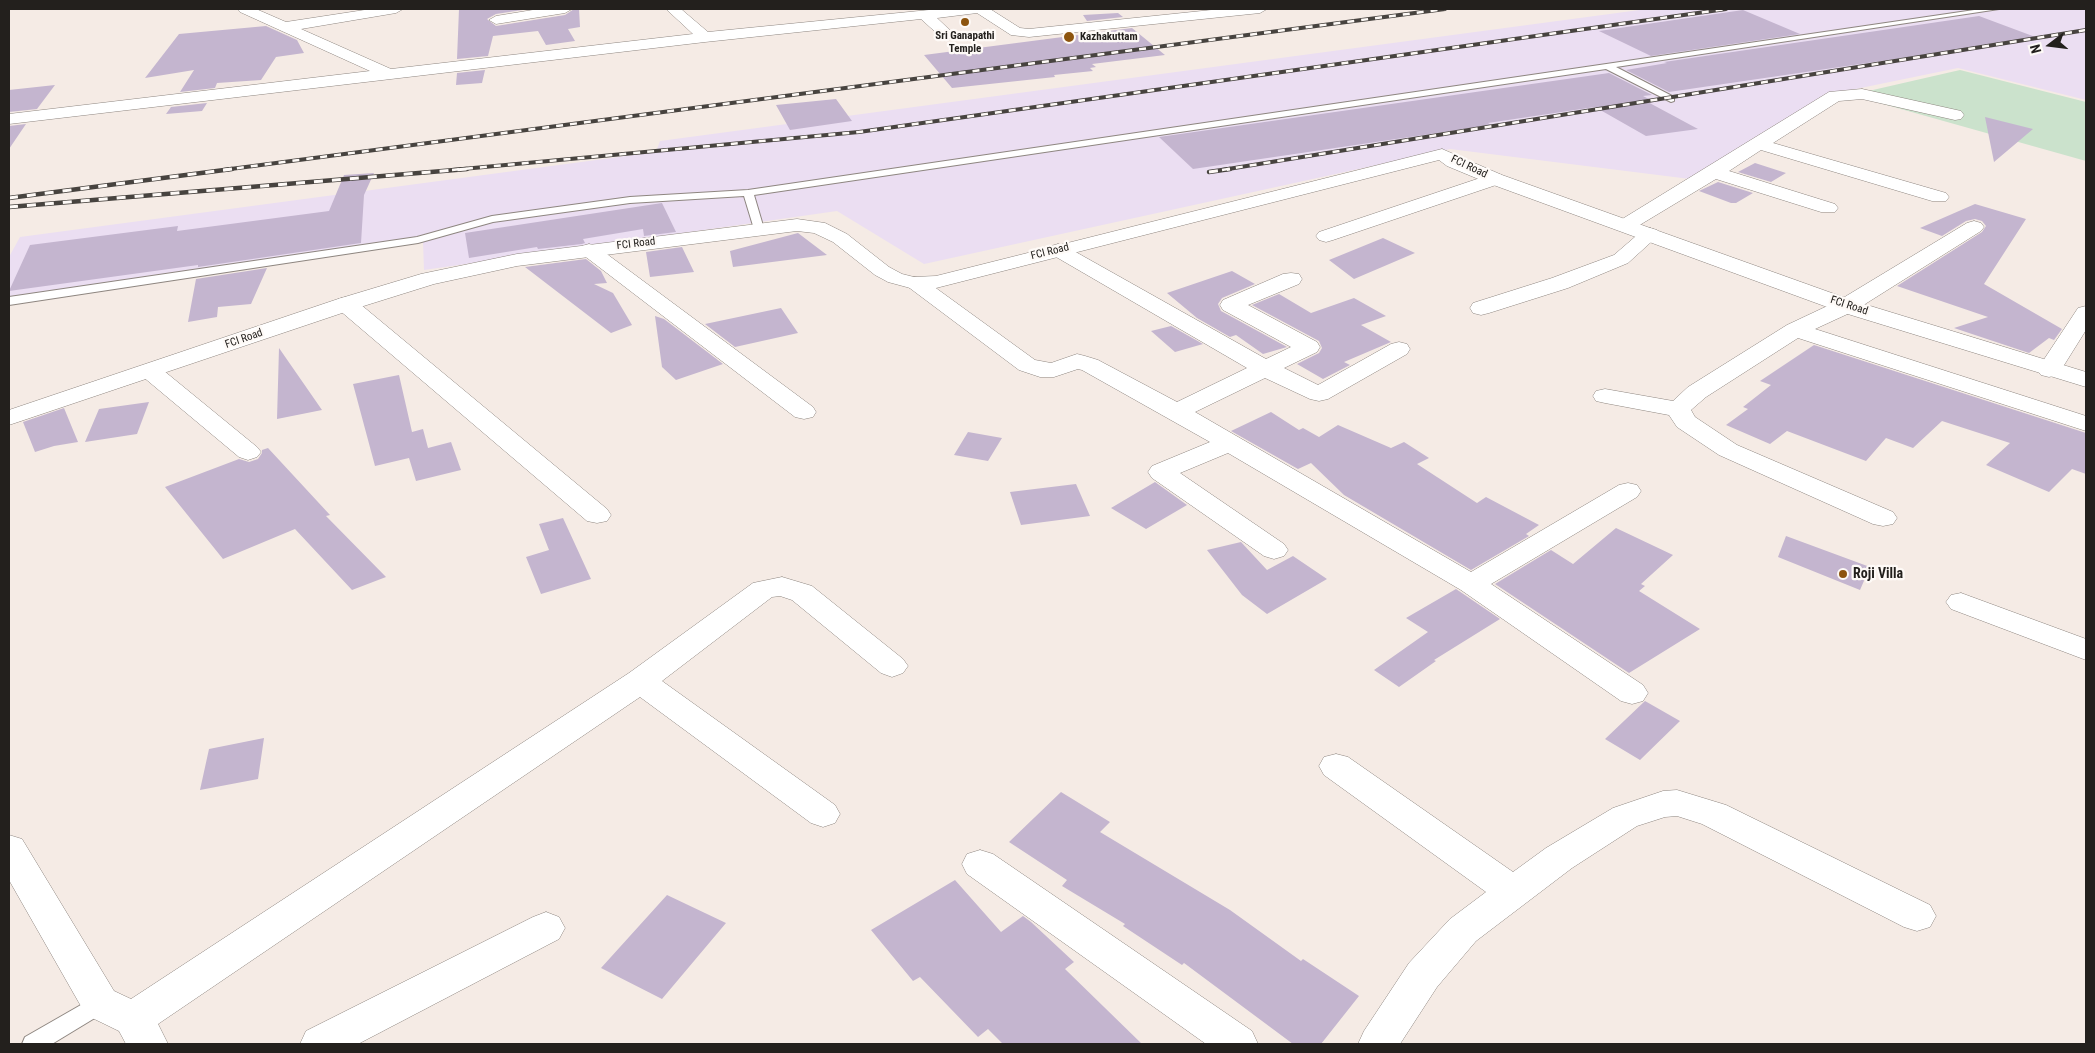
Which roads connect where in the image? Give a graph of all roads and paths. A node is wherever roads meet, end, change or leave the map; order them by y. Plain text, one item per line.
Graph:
1 (245, 9) edge
2 (396, 9) edge
3 (565, 9) edge
4 (673, 9) edge
5 (980, 9) edge
6 (1260, 9) edge
7 (1995, 9) edge
8 (957, 10) edge
9 (925, 15) junction
10 (496, 20) dead end
11 (284, 27) junction
12 (948, 35) dead end
13 (705, 37) junction
14 (1605, 65) junction
15 (388, 74) junction
16 (1671, 98) dead end
17 (1955, 115) dead end
18 (9, 119) edge
19 (1758, 144) junction
20 (1714, 172) junction
21 (1495, 179) junction
22 (748, 193) junction
23 (1939, 197) dead end
24 (1828, 208) dead end
25 (1626, 225) junction
26 (1974, 227) dead end
27 (759, 229) junction
28 (1650, 234) junction
29 (1326, 236) dead end
30 (589, 250) junction
31 (1058, 250) junction
32 (1291, 279) dead end
33 (914, 283) junction
34 (9, 301) edge
35 (346, 304) junction
36 (1846, 306) junction
37 (1481, 308) dead end
38 (2086, 312) edge
39 (1795, 330) junction
40 (1399, 349) dead end
41 (1264, 368) junction
42 (2049, 370) junction
43 (150, 371) junction
44 (2086, 380) edge
45 (1605, 396) dead end
46 (1678, 409) junction
47 (804, 412) dead end
48 (1177, 412) junction
49 (9, 418) edge
50 (2086, 424) edge
51 (1230, 443) junction
52 (248, 452) dead end
53 (1628, 491) dead end
54 (597, 515) dead end
55 (1883, 518) dead end
56 (1274, 550) dead end
57 (1471, 584) junction
58 (1961, 602) dead end
59 (2086, 650) edge
60 (892, 666) dead end
61 (640, 681) junction
62 (1632, 693) dead end
63 (1336, 766) dead end
64 (823, 814) dead end
65 (9, 849) edge
66 (980, 864) dead end
67 (1513, 892) junction
68 (1917, 916) dead end
69 (546, 928) dead end
70 (100, 1003) junction
71 (141, 1032) edge
72 (33, 1044) edge
73 (320, 1044) edge
74 (1238, 1044) edge
75 (1378, 1044) edge

1 - 11 street
2 - 11 street
3 - 10 street
4 - 13 street
5 - 6 street
5 - 8 street
7 - 14 lane
8 - 9 street
9 - 12 street
9 - 13 street
11 - 15 street
13 - 15 street
14 - 16 lane
14 - 22 lane
15 - 18 street
17 - 19 street
19 - 20 street
19 - 23 street
20 - 24 street
20 - 25 street
21 - 25 street, FCI Road
21 - 29 street
21 - 31 street, FCI Road
22 - 27 lane
22 - 34 lane
25 - 28 street, FCI Road
26 - 36 street
27 - 30 street, FCI Road
27 - 33 street, FCI Road
28 - 36 street, FCI Road
28 - 37 street
30 - 35 street, FCI Road
30 - 47 street
31 - 33 street, FCI Road
31 - 41 street
32 - 41 street
33 - 48 street
35 - 43 street, FCI Road
35 - 54 street
36 - 39 street
36 - 42 street, FCI Road
38 - 42 street
39 - 46 street
39 - 50 street
40 - 41 street
41 - 48 street
42 - 44 street, FCI Road
43 - 49 street, FCI Road
43 - 52 street
45 - 46 street
46 - 55 street
48 - 51 street
51 - 56 street
51 - 57 street
53 - 57 street
57 - 62 street
58 - 59 street
60 - 61 street
61 - 64 street
61 - 71 street
63 - 67 street
65 - 70 street
66 - 74 street
67 - 68 street
67 - 75 street
69 - 73 street
70 - 71 street
70 - 72 lane

